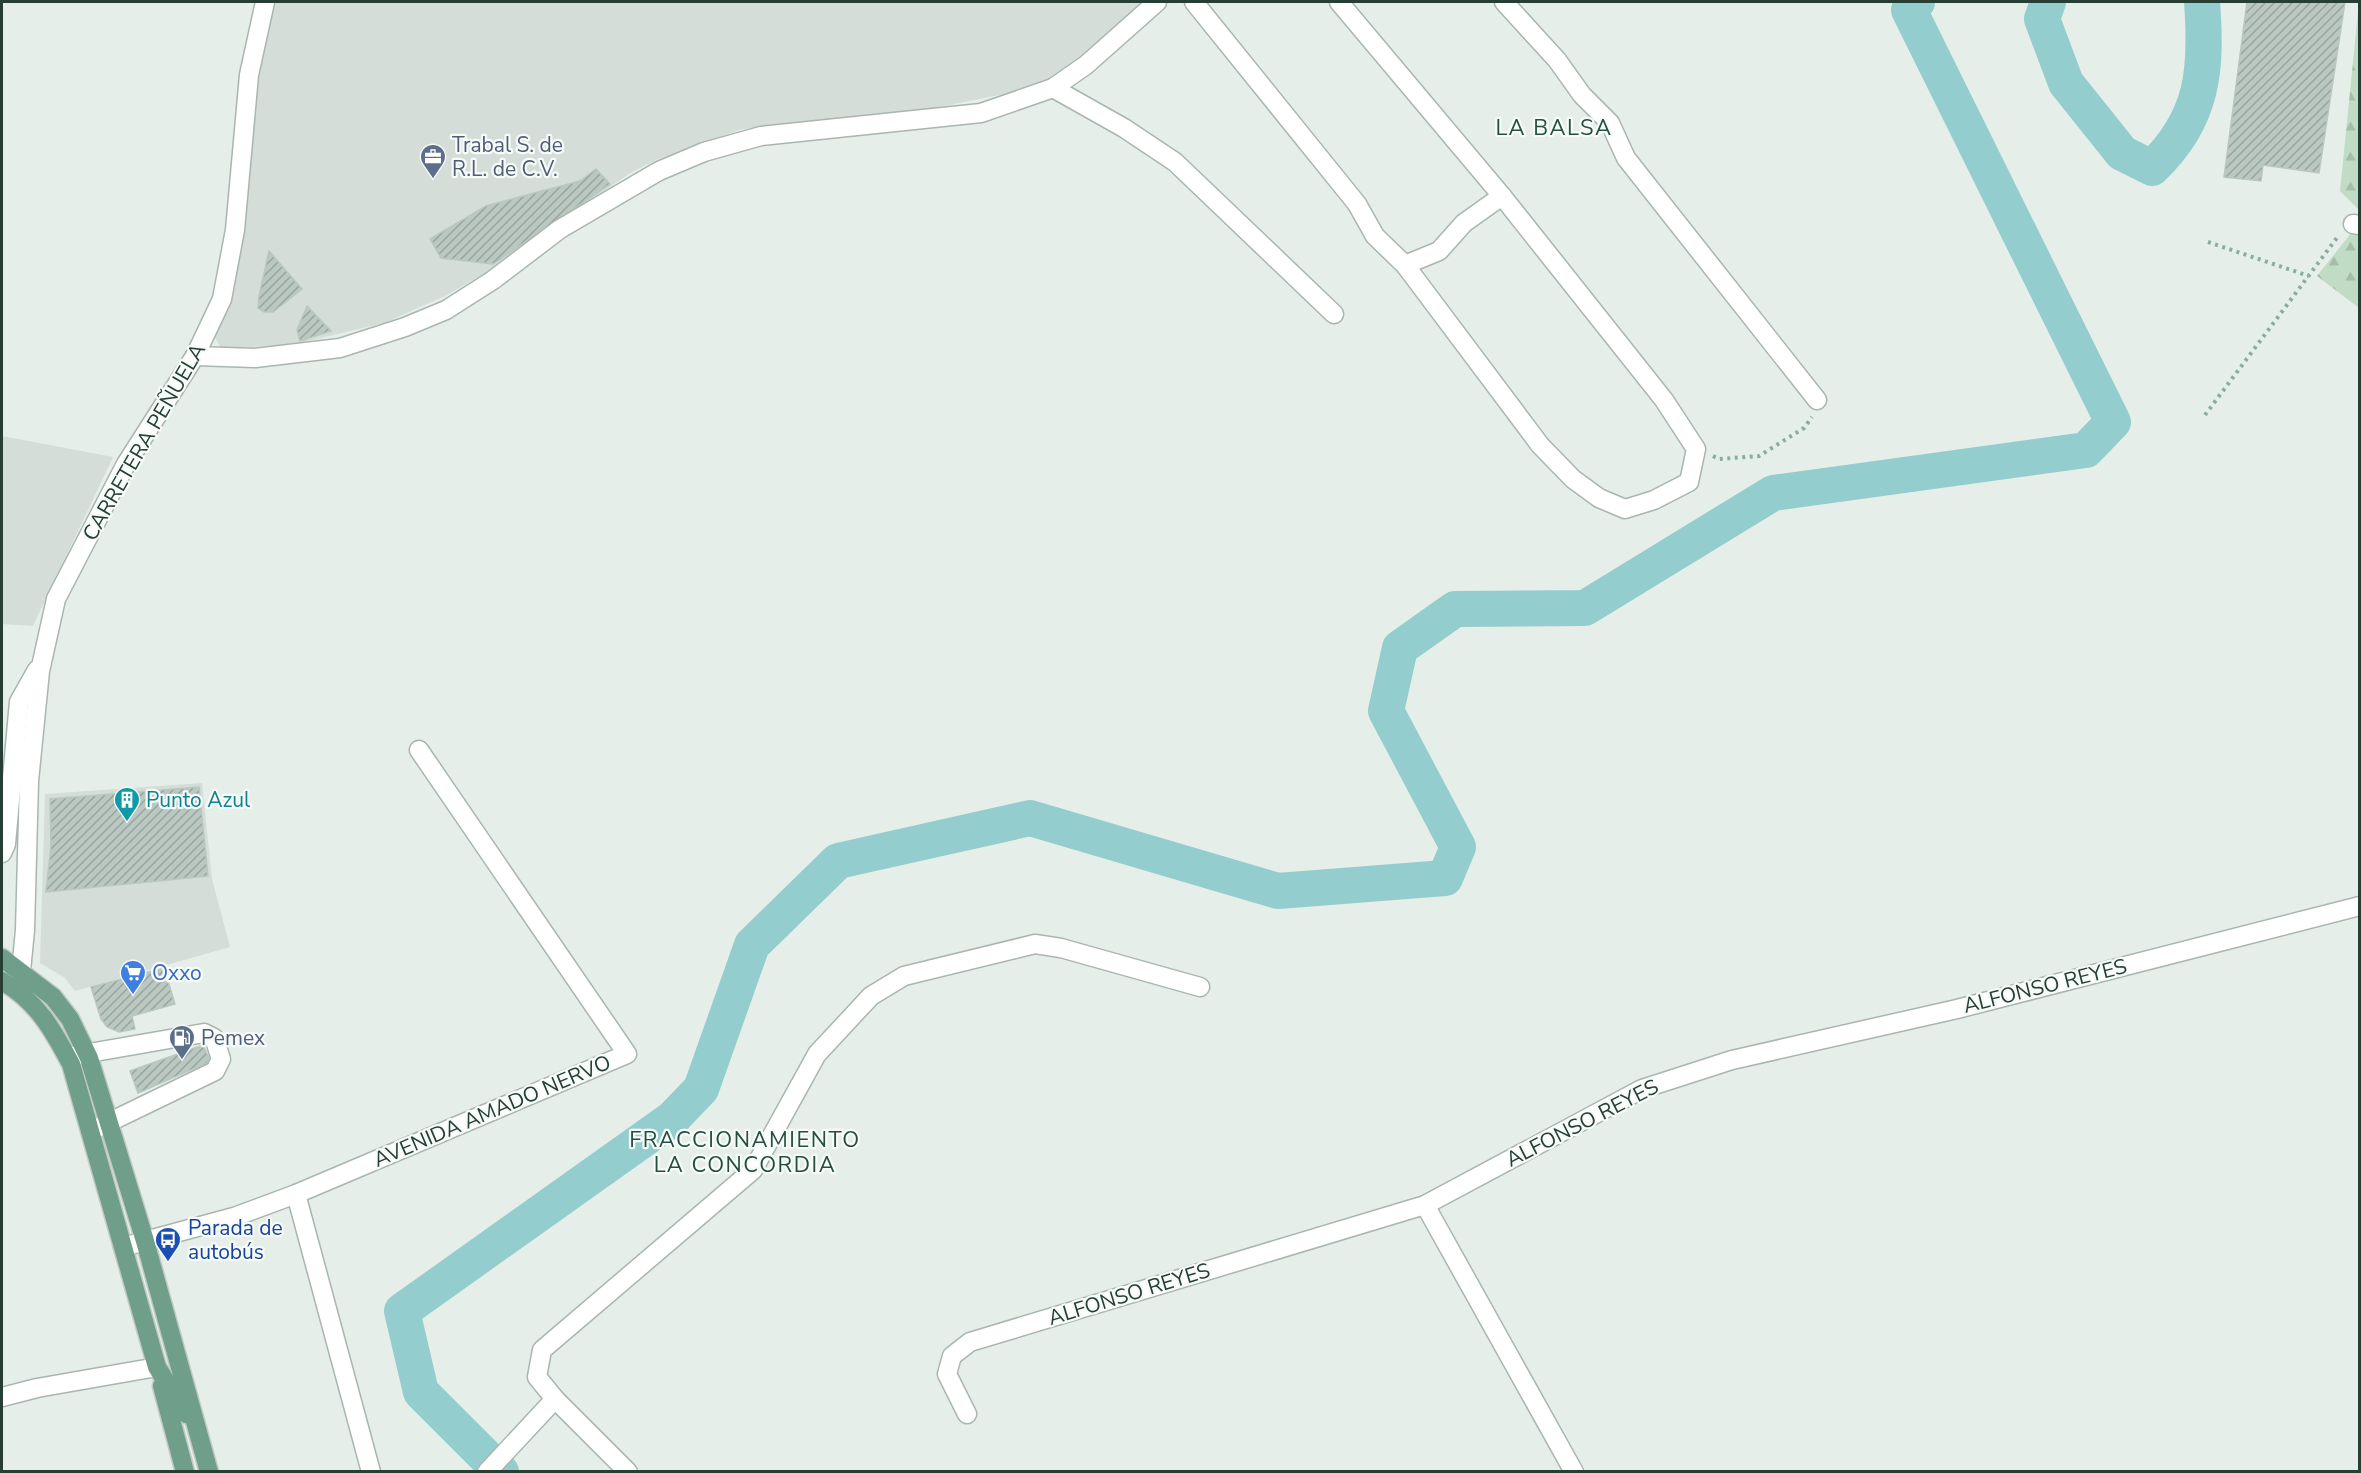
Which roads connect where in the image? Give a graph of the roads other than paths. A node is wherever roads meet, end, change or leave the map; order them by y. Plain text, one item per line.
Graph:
1 (265, 2) edge
2 (1156, 2) edge
3 (1194, 2) edge
4 (1339, 2) edge
5 (1504, 2) edge
6 (1053, 88) junction
7 (1502, 196) junction
8 (1405, 265) junction
9 (1334, 314) dead end
10 (195, 356) junction
11 (1818, 400) road end
12 (43, 658) junction
13 (419, 750) dead end
14 (2, 853) edge
15 (2360, 906) edge
16 (2, 958) edge
17 (21, 971) junction
18 (7, 984) edge
19 (1200, 987) dead end
20 (86, 1053) junction
21 (68, 1057) junction
22 (110, 1123) junction
23 (91, 1131) junction
24 (296, 1194) junction
25 (1425, 1204) junction
26 (145, 1241) junction
27 (123, 1247) junction
28 (157, 1367) junction
29 (2, 1397) edge
30 (555, 1399) junction
31 (967, 1414) dead end
32 (195, 1430) junction
33 (185, 1472) edge
34 (209, 1472) edge
35 (371, 1472) edge
36 (487, 1472) edge
37 (628, 1472) edge
38 (1574, 1472) edge

1 - 10 street, CARRETERA PEÑUELA
2 - 6 street
3 - 8 street
4 - 7 street
5 - 11 street
6 - 9 street
6 - 10 street
7 - 8 street
7 - 8 street
10 - 12 street, CARRETERA PEÑUELA
12 - 14 street
12 - 17 street, CARRETERA PEÑUELA
13 - 24 street, AVENIDA AMADO NERVO
15 - 25 street, ALFONSO REYES
16 - 17 main road
17 - 18 street, CARRETERA PEÑUELA
17 - 20 main road
18 - 21 main road
19 - 30 street
20 - 21 street
20 - 22 main road
20 - 22 street
21 - 23 main road
22 - 23 street
22 - 26 main road
23 - 27 main road
24 - 26 street, AVENIDA AMADO NERVO
24 - 35 street
25 - 31 street, ALFONSO REYES
25 - 38 street
26 - 27 street, AVENIDA AMADO NERVO
26 - 32 main road
27 - 28 main road
28 - 29 street
28 - 32 main road
28 - 33 main road
30 - 36 street
30 - 37 street
32 - 34 main road

